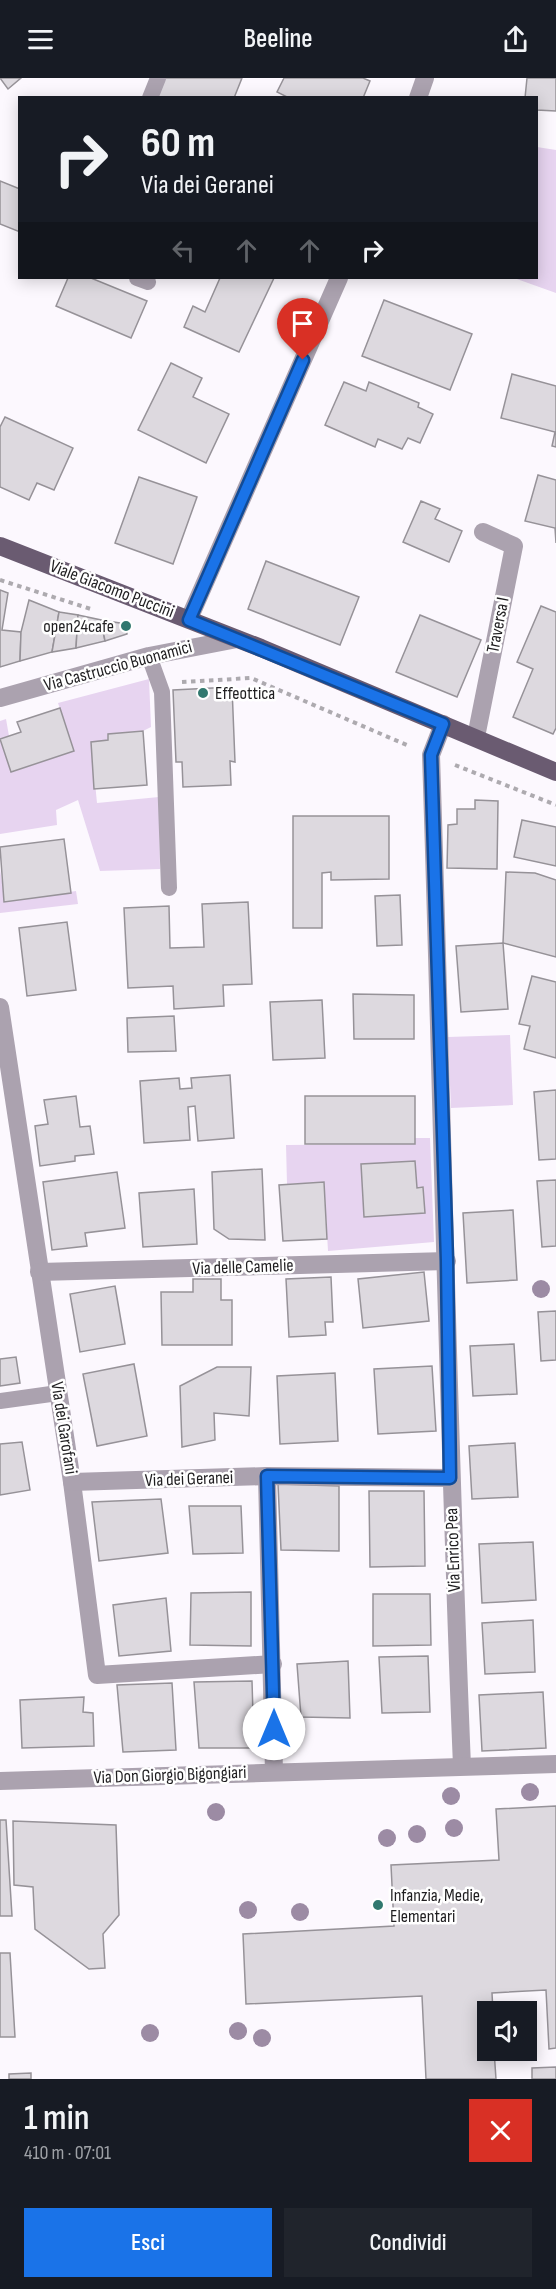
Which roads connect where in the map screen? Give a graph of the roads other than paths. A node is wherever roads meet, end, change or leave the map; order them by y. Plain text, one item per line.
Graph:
1 (158, 78) edge
2 (425, 78) edge
3 (151, 96) edge
4 (419, 96) edge
5 (339, 279) edge
6 (483, 532) dead end
7 (0, 546) edge
8 (189, 620) junction
9 (237, 639) junction
10 (149, 656) junction
11 (0, 698) edge
12 (443, 724) junction
13 (476, 737) junction
14 (556, 772) edge
15 (169, 888) dead end
16 (0, 1007) edge
17 (447, 1261) junction
18 (39, 1272) junction
19 (58, 1393) junction
20 (0, 1401) edge
21 (267, 1476) junction
22 (450, 1478) junction
23 (72, 1482) junction
24 (273, 1664) junction
25 (556, 1764) edge
26 (462, 1767) junction
27 (274, 1772) junction
28 (0, 1781) edge

1 - 3 lane
2 - 4 street
5 - 8 street
6 - 13 street, Traversa I
7 - 8 main road, Viale Giacomo Puccini
8 - 9 main road, Viale Giacomo Puccini
9 - 10 street, Via Castruccio Buonamici
9 - 12 main road, Viale Giacomo Puccini
10 - 11 street, Via Castruccio Buonamici
10 - 15 lane
12 - 13 main road, Viale Giacomo Puccini
12 - 17 street, Via Enrico Pea
13 - 14 main road, Viale Giacomo Puccini
16 - 18 street, Via dei Garofani
17 - 18 street, Via delle Camelie
17 - 22 street, Via Enrico Pea
18 - 19 street, Via dei Garofani
19 - 20 lane
19 - 23 street, Via dei Garofani
21 - 22 street, Via dei Geranei
21 - 23 street, Via dei Geranei
21 - 24 street
22 - 26 street, Via Enrico Pea
23 - 24 street, Via dei Garofani
24 - 27 street
25 - 26 street, Via Don Giorgio Bigongiari
26 - 27 street, Via Don Giorgio Bigongiari
27 - 28 street, Via Don Giorgio Bigongiari

